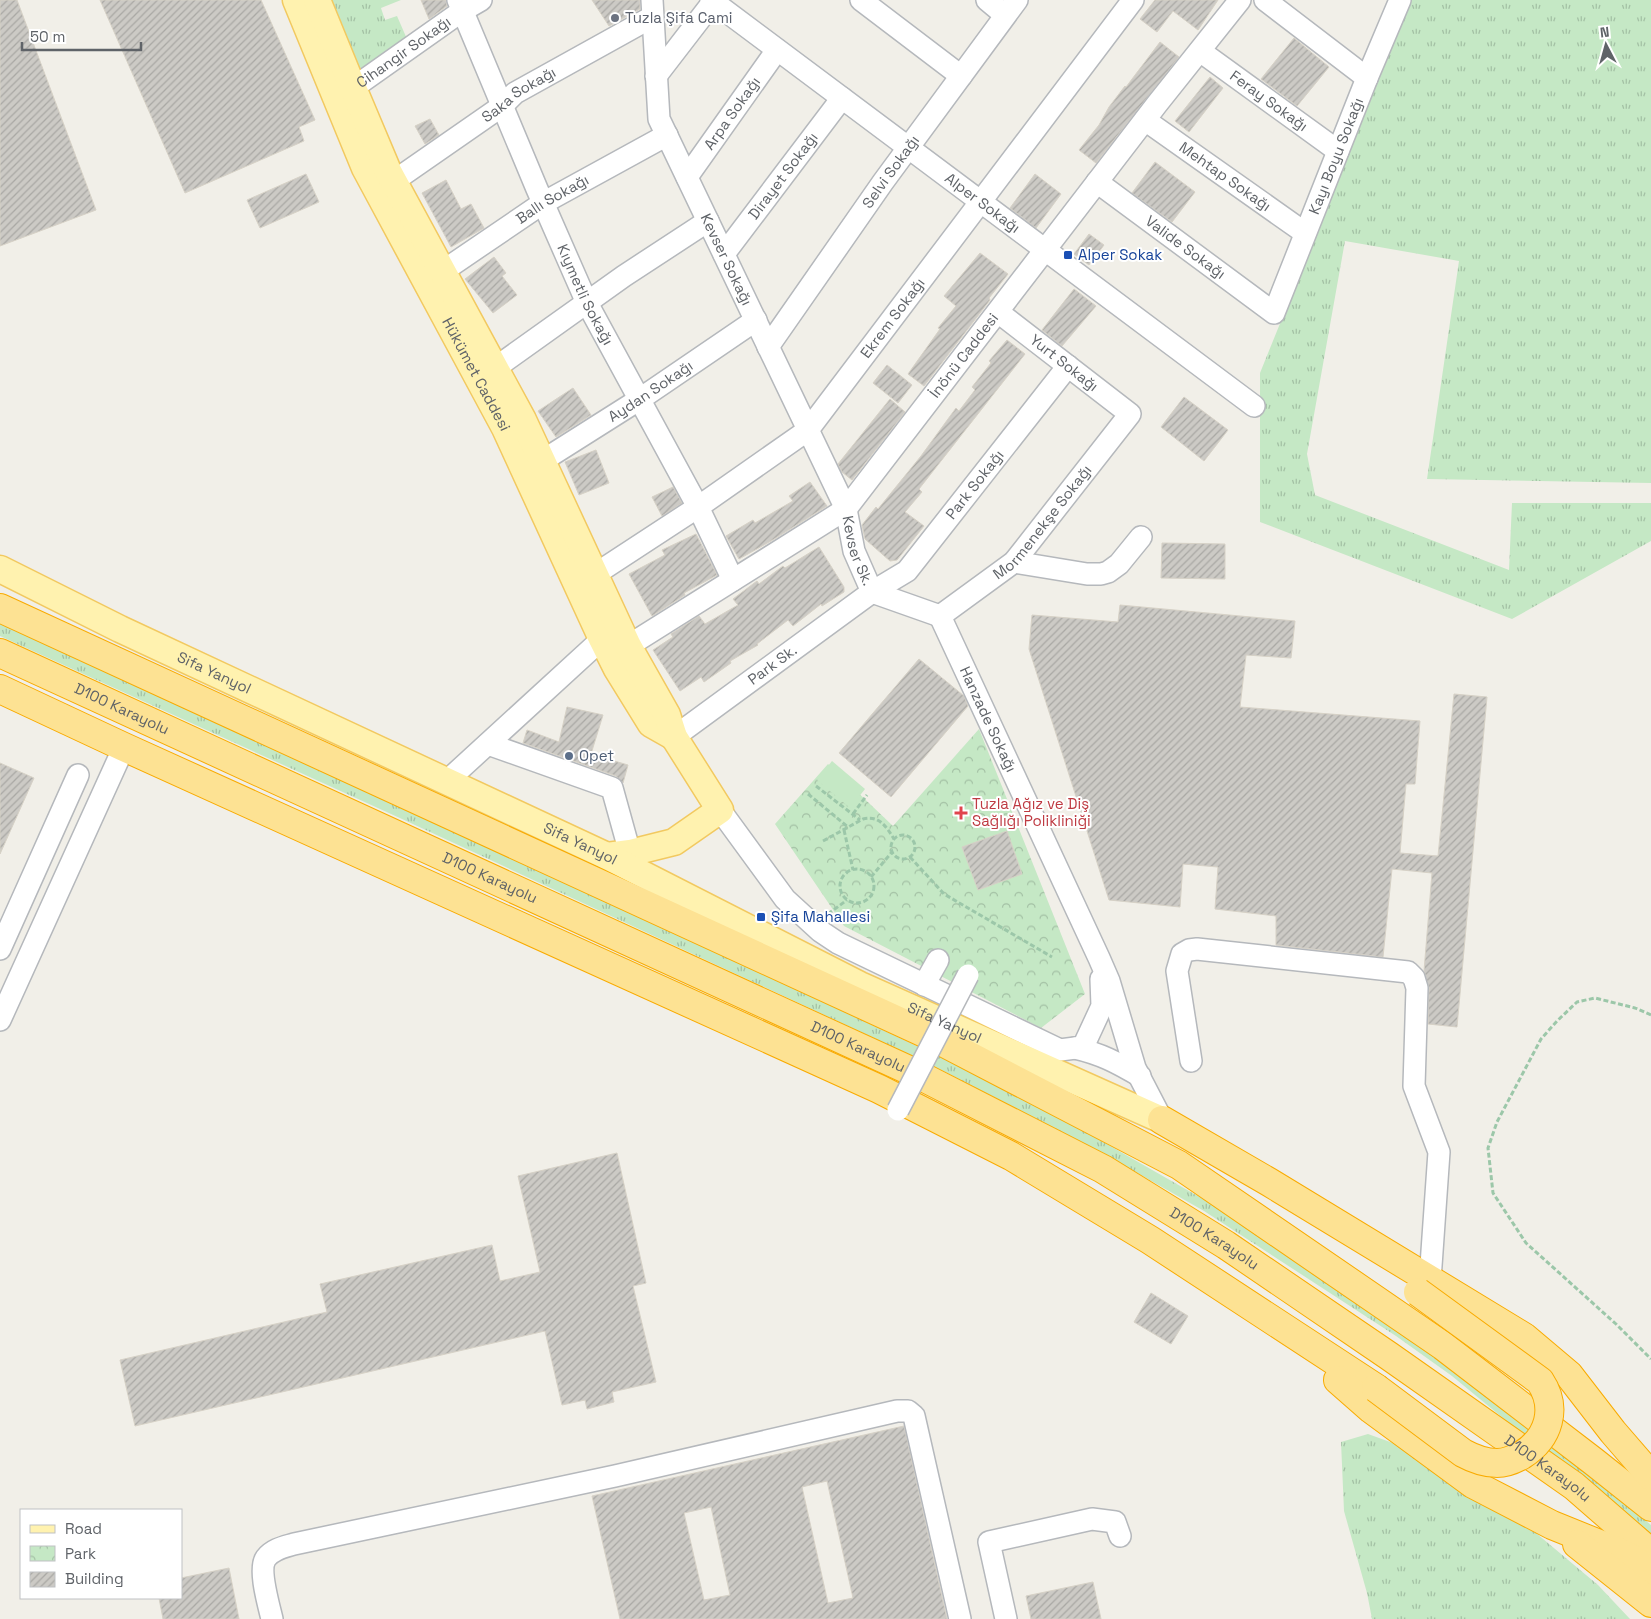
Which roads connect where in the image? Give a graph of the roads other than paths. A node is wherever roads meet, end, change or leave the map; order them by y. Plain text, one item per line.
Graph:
1 (296, 0) edge
2 (318, 0) edge
3 (481, 0) edge
4 (861, 0) edge
5 (988, 0) edge
6 (1132, 0) edge
7 (1240, 0) edge
8 (1265, 0) edge
9 (1400, 0) edge
10 (712, 1) edge
11 (460, 5) edge
12 (1011, 8) edge
13 (652, 9) edge
14 (777, 50) junction
15 (1200, 51) junction
16 (656, 76) junction
17 (961, 76) junction
18 (1367, 78) junction
19 (353, 88) junction
20 (842, 98) junction
21 (502, 106) junction
22 (1145, 120) junction
23 (667, 136) junction
24 (908, 148) junction
25 (1338, 151) junction
26 (686, 177) junction
27 (394, 181) junction
28 (1097, 182) junction
29 (980, 201) junction
30 (543, 204) junction
31 (708, 221) junction
32 (1305, 233) junction
33 (1046, 250) junction
34 (724, 254) junction
35 (442, 271) junction
36 (588, 303) junction
37 (998, 312) junction
38 (1274, 313) joint
39 (756, 320) junction
40 (768, 347) junction
41 (1068, 366) junction
42 (495, 368) junction
43 (640, 399) junction
44 (1254, 406) dead end
45 (1130, 414) joint
46 (808, 430) junction
47 (542, 461) junction
48 (698, 507) junction
49 (846, 508) junction
50 (1141, 537) dead end
51 (1014, 562) junction
52 (0, 569) edge
53 (594, 575) junction
54 (733, 580) junction
55 (872, 592) junction
56 (0, 608) edge
57 (940, 616) junction
58 (602, 639) junction
59 (628, 646) junction
60 (0, 653) edge
61 (0, 689) edge
62 (674, 737) junction
63 (488, 744) junction
64 (124, 747) junction
65 (78, 775) dead end
66 (447, 781) junction
67 (720, 810) junction
68 (618, 854) junction
69 (0, 949) edge
70 (1100, 958) junction
71 (938, 960) dead end
72 (968, 975) dead end
73 (924, 986) junction
74 (0, 1020) edge
75 (1075, 1048) junction
76 (1191, 1061) dead end
77 (1140, 1076) junction
78 (898, 1110) dead end
79 (1162, 1120) junction
80 (1424, 1286) junction
81 (1260, 1312) junction
82 (1612, 1432) junction
83 (1651, 1457) edge
84 (1651, 1476) edge
85 (1651, 1507) edge
86 (1552, 1525) junction
87 (1120, 1536) dead end
88 (1651, 1553) edge
89 (1651, 1573) edge
90 (1651, 1603) edge
91 (272, 1619) edge
92 (960, 1619) edge
93 (1006, 1619) edge

1 - 58 main road, Hükümet Caddesi
2 - 19 main road, Hükümet Caddesi
3 - 11 street, Cihangir Sokağı
4 - 17 street
5 - 12 street
6 - 29 street, Ekrem Sokağı
7 - 15 street, İnönü Caddesi
8 - 18 street
9 - 18 street, Kayı Boyu Sokağı
10 - 14 street, Alper Sokağı
10 - 16 street
11 - 19 street, Cihangir Sokağı
11 - 21 street, Kıymetli Sokağı
12 - 17 street, Selvi Sokağı
13 - 16 street, Kevser Sokağı
13 - 21 street, Saka Sokağı
14 - 20 street, Alper Sokağı
14 - 26 street, Arpa Sokağı
15 - 22 street, İnönü Caddesi
15 - 25 street, Feray Sokağı
16 - 23 street, Kevser Sokağı
17 - 24 street, Selvi Sokağı
18 - 25 street, Kayı Boyu Sokağı
19 - 27 main road, Hükümet Caddesi
20 - 24 street, Alper Sokağı
20 - 34 street, Dirayet Sokağı
21 - 27 street, Saka Sokağı
21 - 30 street, Kıymetli Sokağı
22 - 28 street, İnönü Caddesi
22 - 32 street, Mehtap Sokağı
23 - 26 street, Kevser Sokağı
23 - 30 street, Ballı Sokağı
24 - 29 street, Alper Sokağı
24 - 40 street, Selvi Sokağı
25 - 32 street, Kayı Boyu Sokağı
26 - 31 street, Kevser Sokağı
27 - 35 main road, Hükümet Caddesi
28 - 33 street, İnönü Caddesi
28 - 38 street, Valide Sokağı
29 - 33 street, Alper Sokağı
29 - 46 street, Ekrem Sokağı
30 - 35 street, Ballı Sokağı
30 - 36 street, Kıymetli Sokağı
31 - 34 street, Kevser Sokağı
31 - 36 street
32 - 38 street, Kayı Boyu Sokağı
33 - 37 street, İnönü Caddesi
33 - 44 street, Alper Sokağı
34 - 39 street, Kevser Sokağı
35 - 42 main road, Hükümet Caddesi
36 - 42 street
36 - 43 street, Kıymetli Sokağı
37 - 41 street, Yurt Sokağı
37 - 49 street, İnönü Caddesi
39 - 40 street, Kevser Sokağı
39 - 43 street, Aydan Sokağı
40 - 46 street, Kevser Sokağı
41 - 45 street, Yurt Sokağı
41 - 55 street, Park Sokağı
42 - 47 main road, Hükümet Caddesi
43 - 47 street, Aydan Sokağı
43 - 48 street, Kıymetli Sokağı
45 - 51 street, Mormenekşe Sokağı
46 - 48 street, Ekrem Sokağı
46 - 49 street, Kevser Sokağı
47 - 53 main road, Hükümet Caddesi
48 - 53 street, Ekrem Sokağı
48 - 54 street, Kıymetli Sokağı
49 - 54 street, İnönü Caddesi
49 - 55 street, Kevser Sk.
50 - 51 street
51 - 57 street, Mormenekşe Sokağı
52 - 66 main road, Sifa Yanyol
53 - 59 main road, Hükümet Caddesi
54 - 59 street, İnönü Caddesi
55 - 57 street
55 - 62 street, Park Sk.
56 - 85 highway
57 - 70 street, Hanzade Sokağı
58 - 62 main road, Hükümet Caddesi
58 - 63 street
59 - 62 main road, Hükümet Caddesi
60 - 88 highway, D100 Karayolu
61 - 64 highway
62 - 67 main road, Hükümet Caddesi
63 - 66 street
63 - 68 street
64 - 74 street
64 - 81 highway
65 - 69 street
66 - 68 main road, Sifa Yanyol
67 - 68 main road
67 - 73 street
68 - 79 main road, Sifa Yanyol
70 - 75 street
70 - 77 street, Hanzade Sokağı
71 - 73 street
72 - 78 street, bridge
73 - 75 street
75 - 77 street
76 - 80 street
77 - 79 street, Hanzade Sokağı
79 - 80 highway
80 - 81 highway, bridge
80 - 82 highway
81 - 86 highway
82 - 83 highway
82 - 84 highway
86 - 89 highway
86 - 90 highway
87 - 93 street
91 - 92 street

